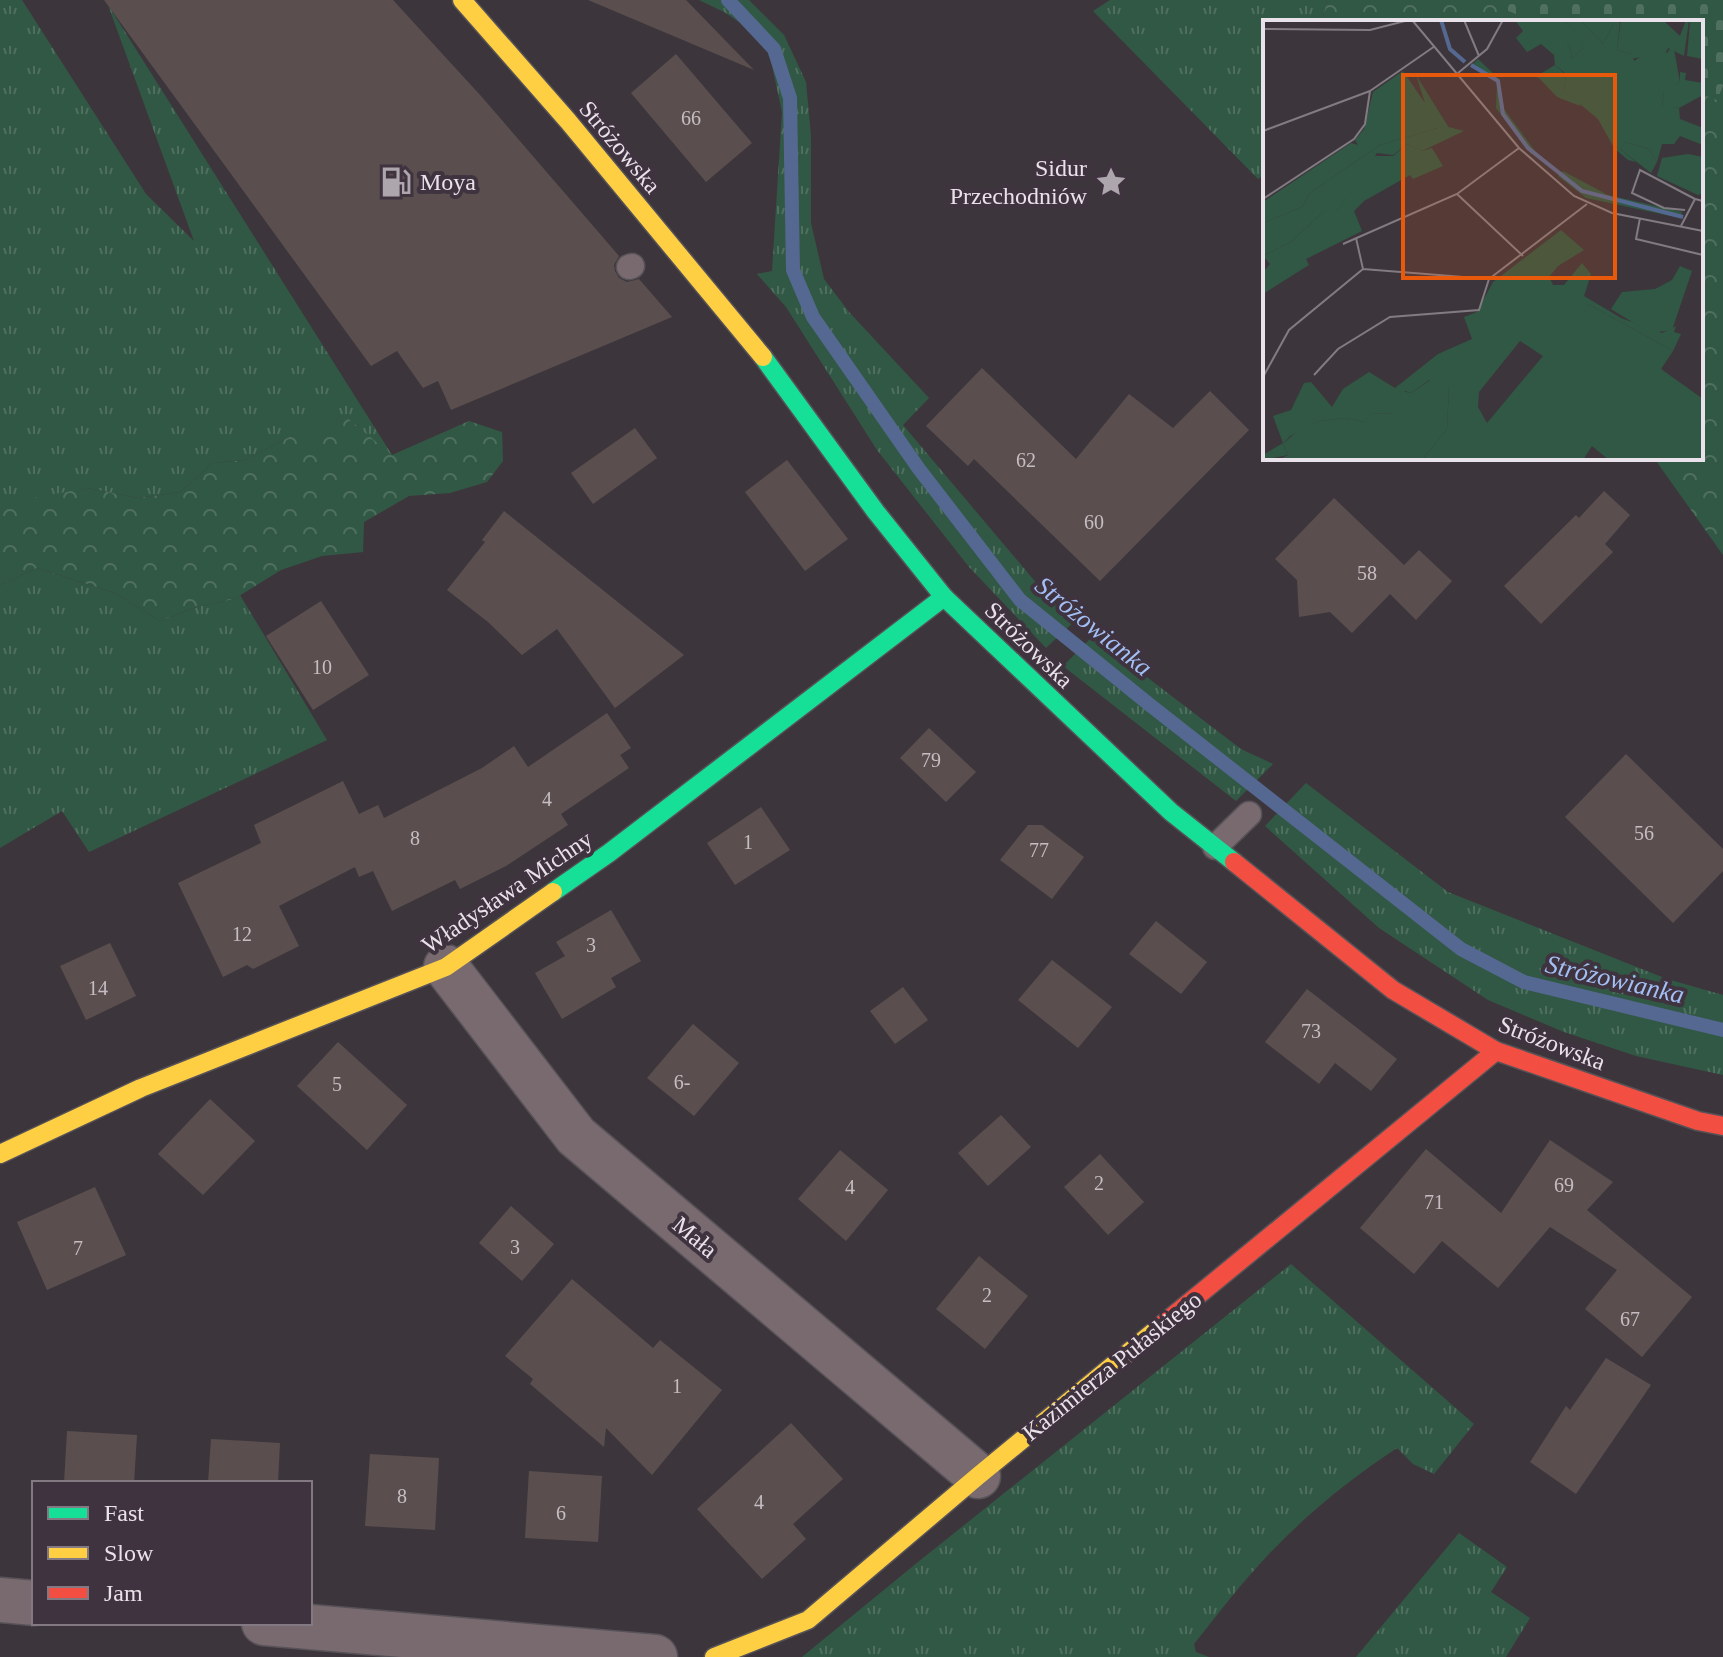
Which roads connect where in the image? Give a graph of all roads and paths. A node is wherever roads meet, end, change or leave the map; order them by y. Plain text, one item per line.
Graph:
1 (462, 0) edge
2 (944, 597) junction
3 (1249, 814) dead end
4 (1215, 847) junction
5 (446, 967) junction
6 (1496, 1051) junction
7 (1723, 1126) edge
8 (0, 1154) edge
9 (978, 1476) junction
10 (0, 1600) edge
11 (32, 1603) edge
12 (287, 1625) edge
13 (655, 1657) edge
14 (714, 1657) edge

1 - 2 street, Stróżowska
2 - 4 street, Stróżowska
2 - 5 street, Władysława Michny
3 - 4 lane
4 - 6 street, Stróżowska
5 - 8 street, Władysława Michny
5 - 9 street, Mała
6 - 7 street, Stróżowska
6 - 9 street, Kazimierza Pułaskiego
9 - 14 street, Kazimierza Pułaskiego
10 - 11 street
12 - 13 street

